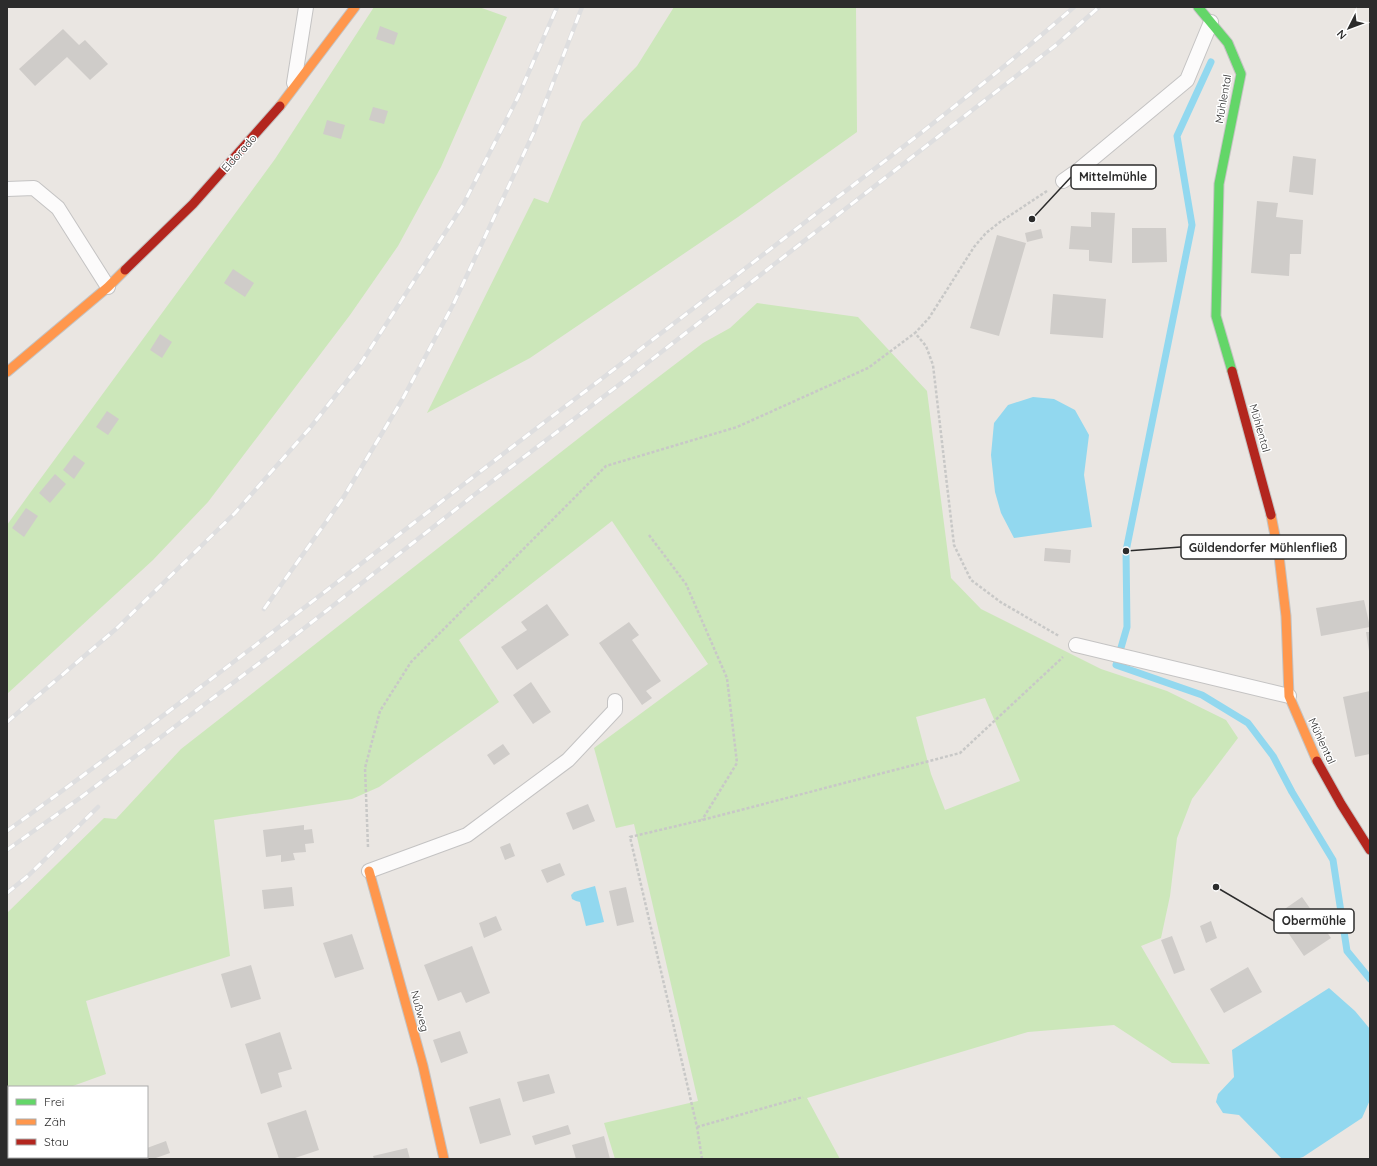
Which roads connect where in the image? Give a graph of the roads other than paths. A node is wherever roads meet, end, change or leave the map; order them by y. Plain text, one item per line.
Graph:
1 (306, 7) edge
2 (355, 7) edge
3 (1198, 7) edge
4 (1211, 22) junction
5 (293, 90) junction
6 (1063, 181) road end
7 (7, 189) edge
8 (108, 287) junction
9 (7, 372) edge
10 (1076, 645) road end
11 (1289, 696) junction
12 (615, 701) dead end
13 (1370, 850) edge
14 (369, 871) joint
15 (444, 1159) edge

1 - 5 lane
2 - 5 street, Eldorado
3 - 4 street, Mühlental
4 - 6 lane
4 - 11 street, Mühlental
5 - 8 street, Eldorado
7 - 8 lane
8 - 9 street, Eldorado
10 - 11 lane
11 - 13 street, Mühlental
12 - 14 lane
14 - 15 street, Nußweg

